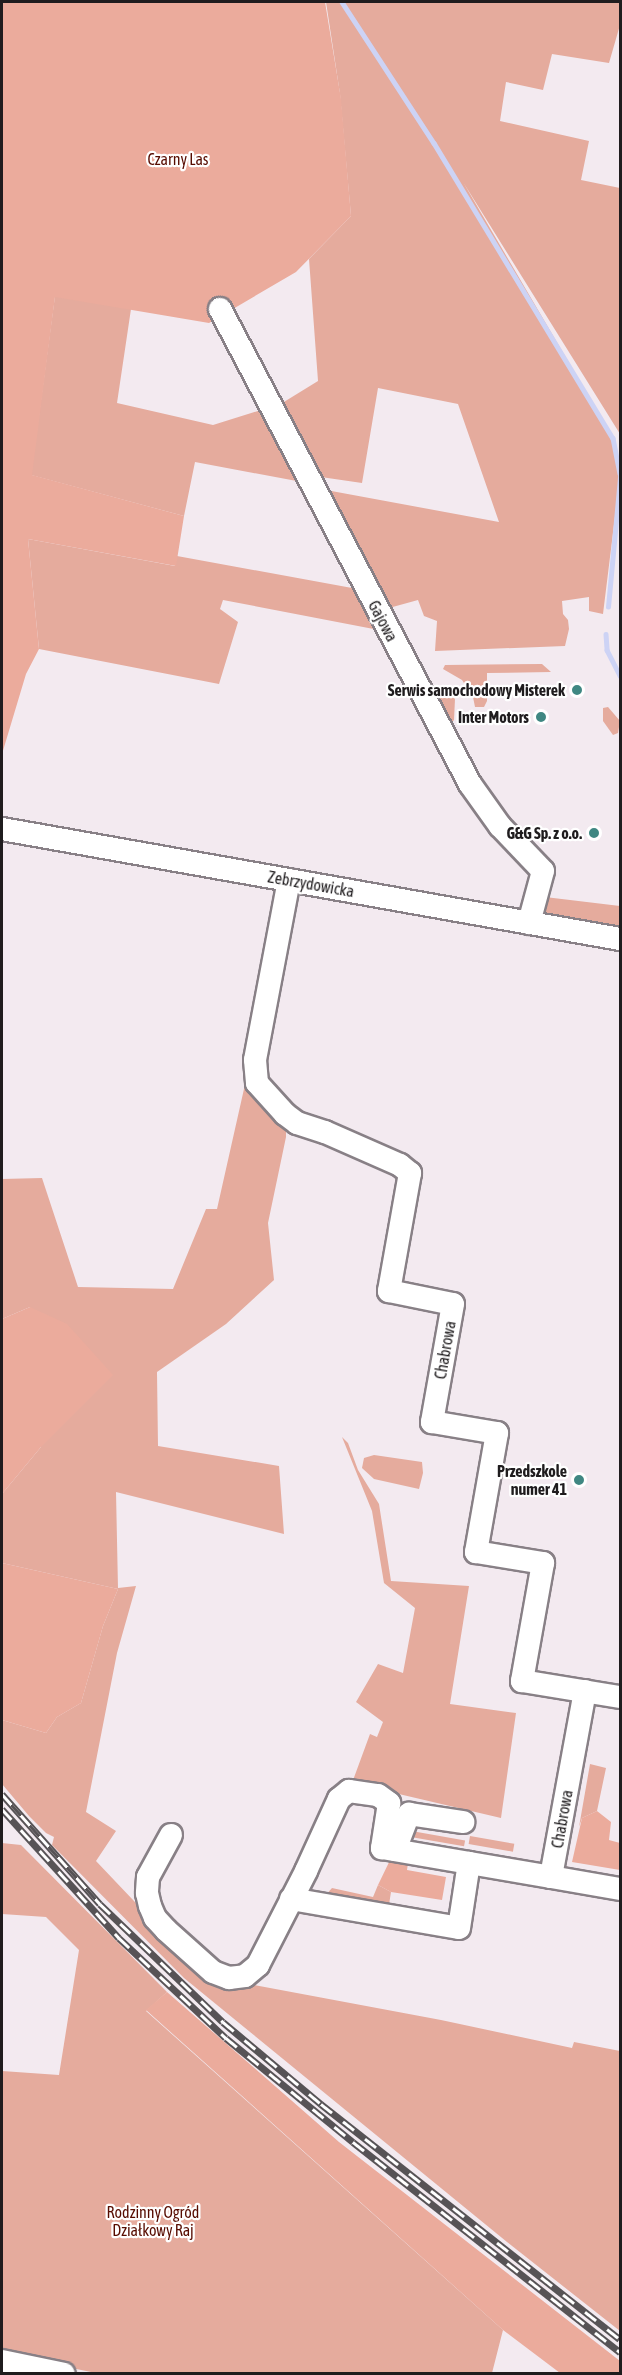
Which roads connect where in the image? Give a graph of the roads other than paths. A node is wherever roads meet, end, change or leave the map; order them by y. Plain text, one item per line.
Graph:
1 (220, 309) dead end
2 (2, 830) edge
3 (289, 880) junction
4 (529, 923) junction
5 (621, 939) edge
6 (585, 1691) junction
7 (621, 1698) edge
8 (463, 1822) dead end
9 (171, 1835) dead end
10 (395, 1850) junction
11 (469, 1863) junction
12 (551, 1877) junction
13 (621, 1889) edge
14 (291, 1899) junction
15 (2, 2361) edge
16 (64, 2373) edge

1 - 4 street, Gajowa
2 - 3 street, Zebrzydowicka
3 - 4 street, Zebrzydowicka
3 - 6 street, Chabrowa
4 - 5 street, Zebrzydowicka
6 - 7 street, Chabrowa
6 - 12 street, Chabrowa
8 - 10 street
9 - 14 street
10 - 11 street
10 - 14 street
11 - 12 street
11 - 14 street
12 - 13 street
15 - 16 street

